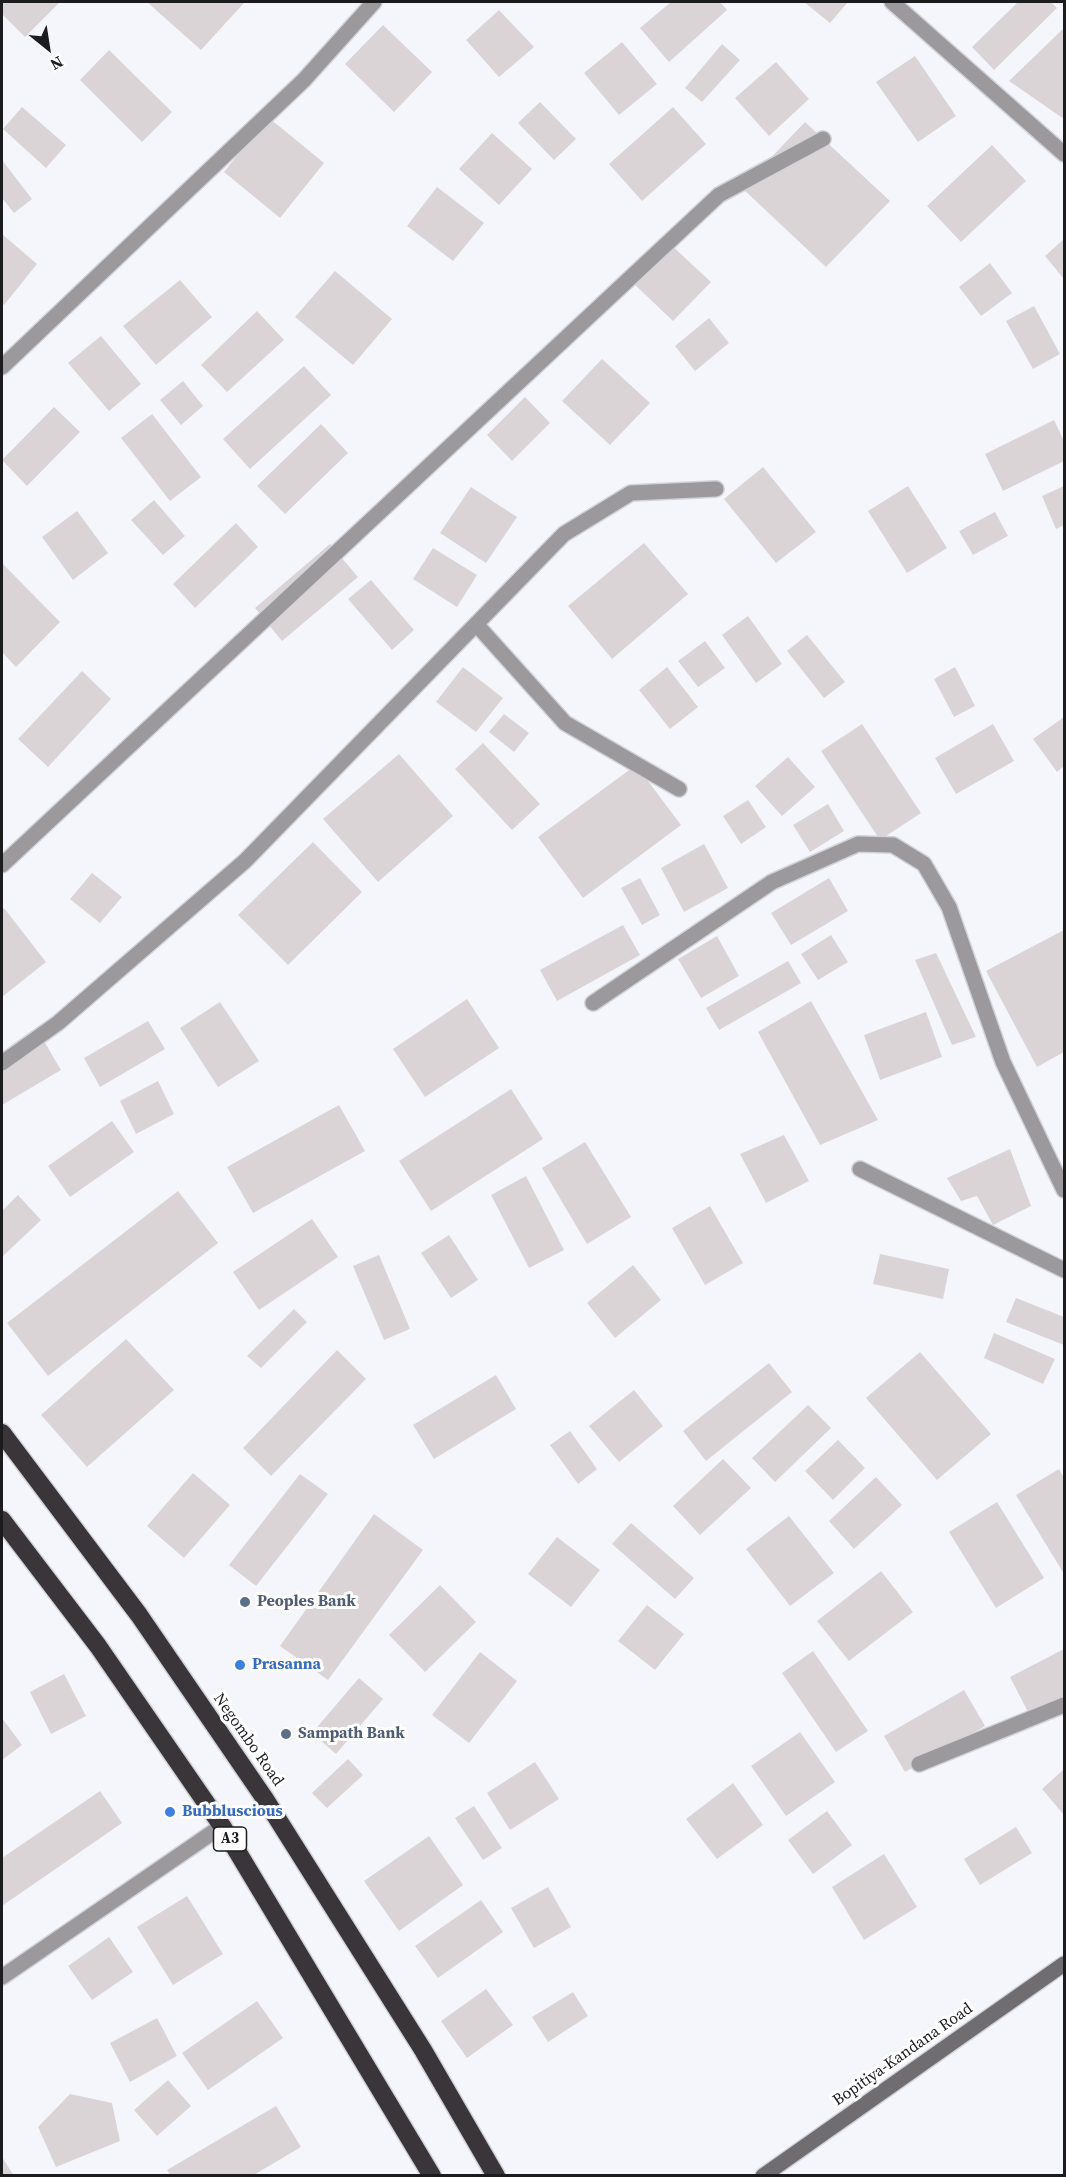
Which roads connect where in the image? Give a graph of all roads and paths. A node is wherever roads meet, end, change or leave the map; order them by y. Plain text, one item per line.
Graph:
1 (374, 2) edge
2 (892, 2) edge
3 (823, 139) dead end
4 (1065, 154) edge
5 (2, 367) edge
6 (716, 489) dead end
7 (477, 624) junction
8 (679, 789) dead end
9 (2, 865) edge
10 (593, 1003) dead end
11 (2, 1063) edge
12 (860, 1169) dead end
13 (1065, 1191) edge
14 (1065, 1270) edge
15 (2, 1433) edge
16 (2, 1520) edge
17 (1065, 1705) edge
18 (919, 1764) dead end
19 (222, 1826) junction
20 (1065, 1964) edge
21 (2, 1977) edge
22 (432, 2175) edge
23 (496, 2175) edge
24 (763, 2175) edge

1 - 5 street
2 - 4 street
3 - 9 street
6 - 7 street
7 - 8 street
7 - 11 street
10 - 13 street
12 - 14 street
15 - 23 highway, Negombo Road
16 - 19 highway, A3
17 - 18 street
19 - 21 street
19 - 22 highway, A3
20 - 24 street, Bopitiya-Kandana Road

